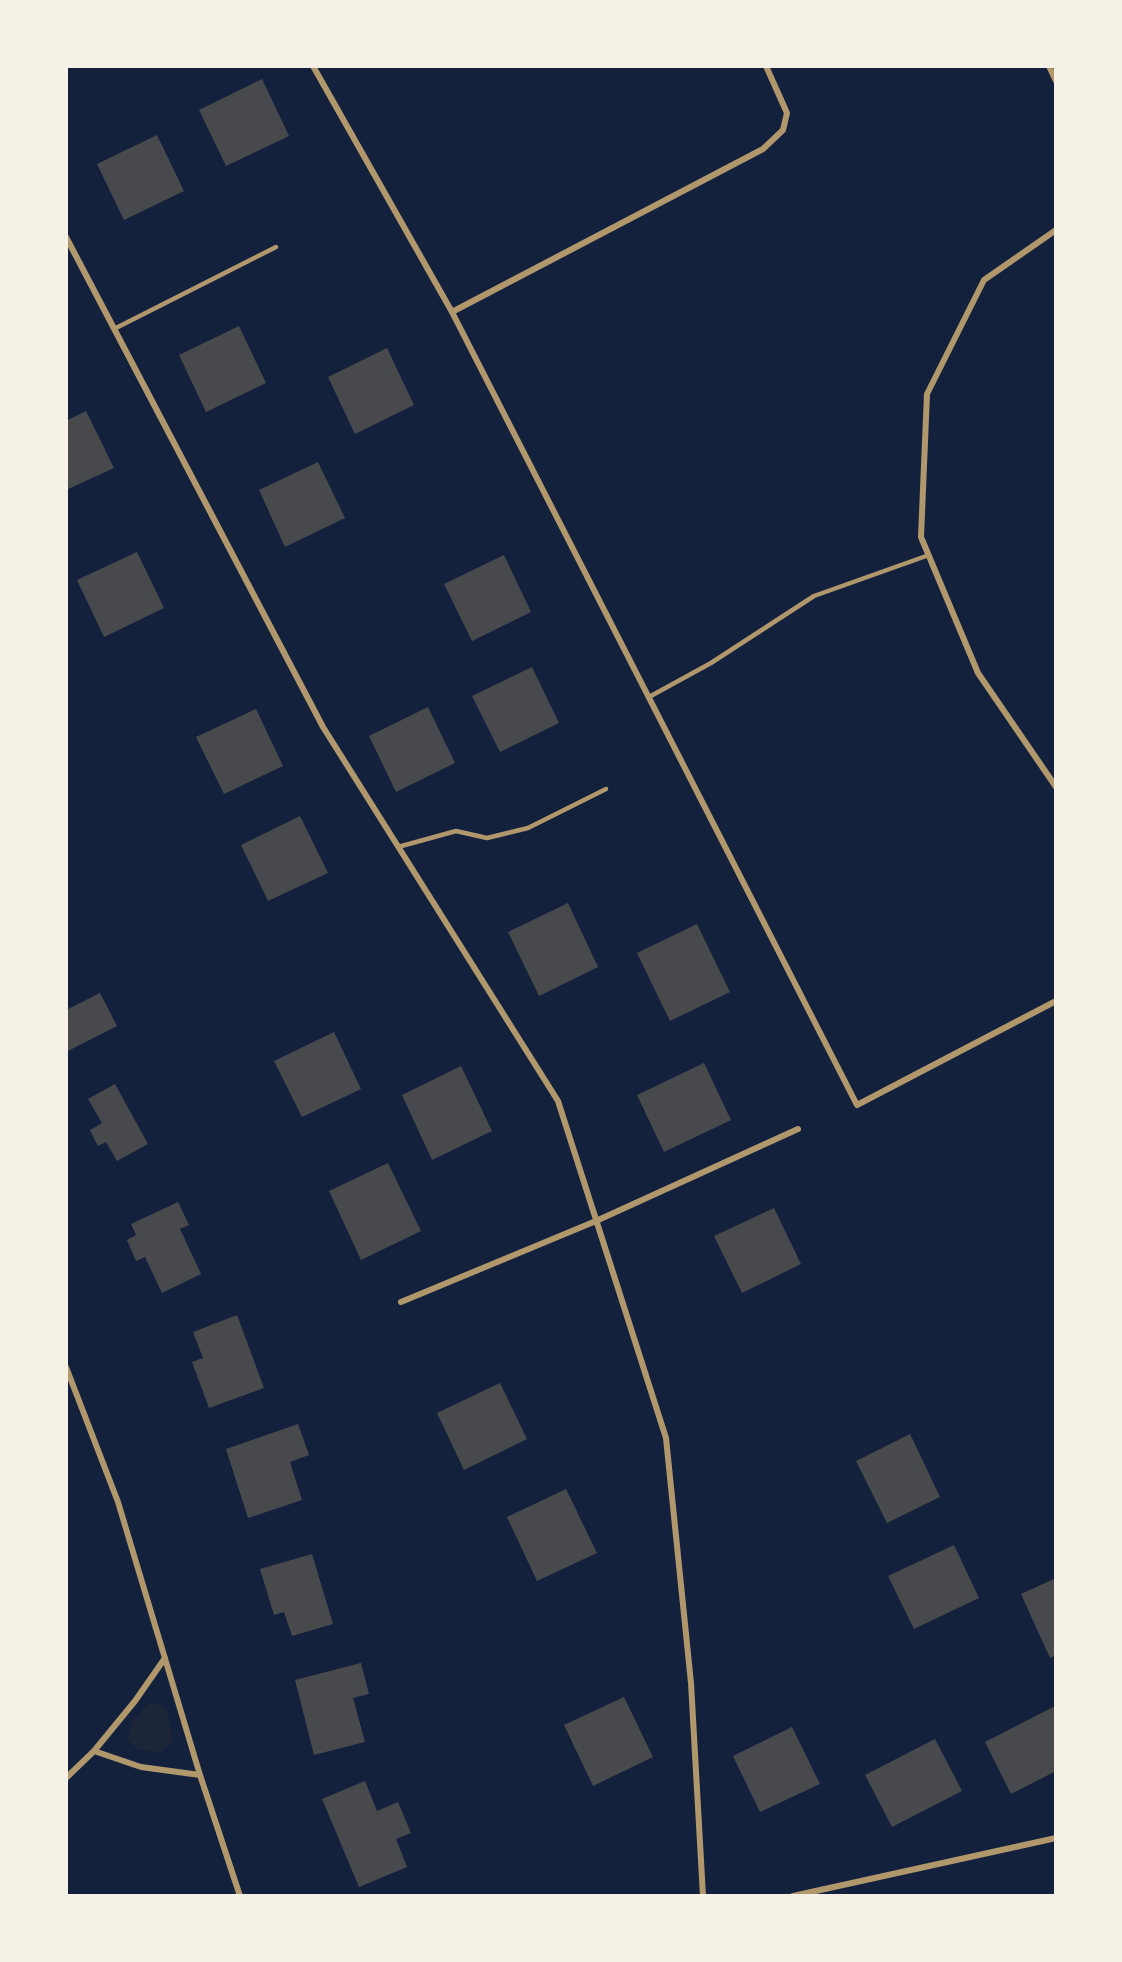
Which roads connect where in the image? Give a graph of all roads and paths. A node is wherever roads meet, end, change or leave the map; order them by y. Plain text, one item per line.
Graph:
1 (313, 66) edge
2 (766, 66) edge
3 (1049, 66) edge
4 (1056, 81) edge
5 (1056, 230) edge
6 (66, 237) edge
7 (276, 247) dead end
8 (452, 312) junction
9 (114, 329) junction
10 (929, 555) junction
11 (649, 697) junction
12 (1056, 787) edge
13 (606, 789) dead end
14 (398, 847) junction
15 (1056, 1001) edge
16 (798, 1130) dead end
17 (596, 1221) junction
18 (401, 1302) dead end
19 (66, 1366) edge
20 (165, 1658) junction
21 (94, 1751) junction
22 (201, 1775) junction
23 (66, 1778) edge
24 (1056, 1838) edge
25 (240, 1896) edge
26 (703, 1896) edge
27 (793, 1896) edge

1 - 8 street
2 - 8 street
3 - 4 street
5 - 10 street
6 - 9 street
7 - 9 lane
8 - 11 street
9 - 14 street
10 - 11 lane
10 - 12 street
11 - 15 street
13 - 14 lane
14 - 17 street
16 - 17 street
17 - 18 street
17 - 26 street
19 - 20 street
20 - 21 street
20 - 22 street
21 - 22 street
21 - 23 street
22 - 25 street
24 - 27 street

